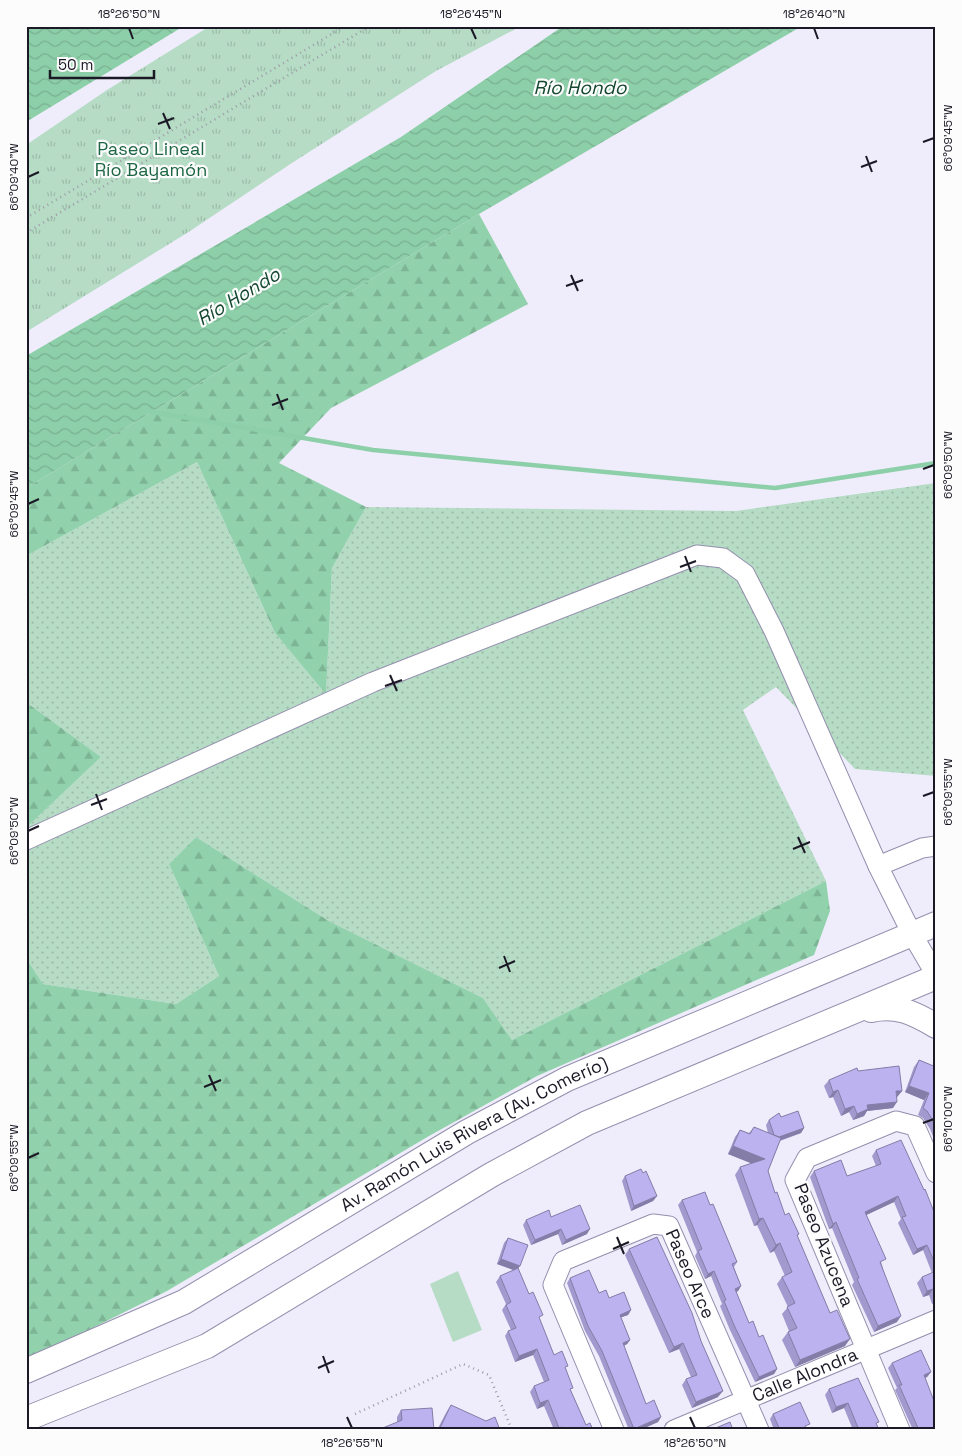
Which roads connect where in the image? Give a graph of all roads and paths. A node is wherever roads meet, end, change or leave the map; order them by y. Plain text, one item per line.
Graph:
1 (345, 26) edge
2 (370, 26) edge
3 (26, 218) edge
4 (26, 233) edge
5 (26, 840) edge
6 (936, 846) edge
7 (878, 866) junction
8 (936, 924) edge
9 (912, 934) junction
10 (936, 976) edge
11 (840, 1017) junction
12 (936, 1026) edge
13 (936, 1173) edge
14 (936, 1320) edge
15 (866, 1350) junction
16 (26, 1371) edge
17 (746, 1400) junction
18 (355, 1414) dead end
19 (26, 1419) edge
20 (512, 1430) edge
21 (614, 1430) edge
22 (674, 1430) edge
23 (759, 1430) edge
24 (900, 1430) edge

1 - 3 path
2 - 4 path
5 - 7 street
6 - 7 street
7 - 9 street
8 - 9 main road, Av. Ramón Luis Rivera (Av. Comerío)
9 - 10 street
9 - 16 main road, Av. Ramón Luis Rivera (Av. Comerío)
10 - 11 main road
11 - 12 main road
11 - 19 main road
13 - 15 street, Paseo Azucena
14 - 15 street, Calle Alondra
15 - 17 street, Calle Alondra
15 - 24 street
17 - 21 street, Paseo Arce
17 - 22 street, Calle Alondra
17 - 23 street
18 - 20 path

